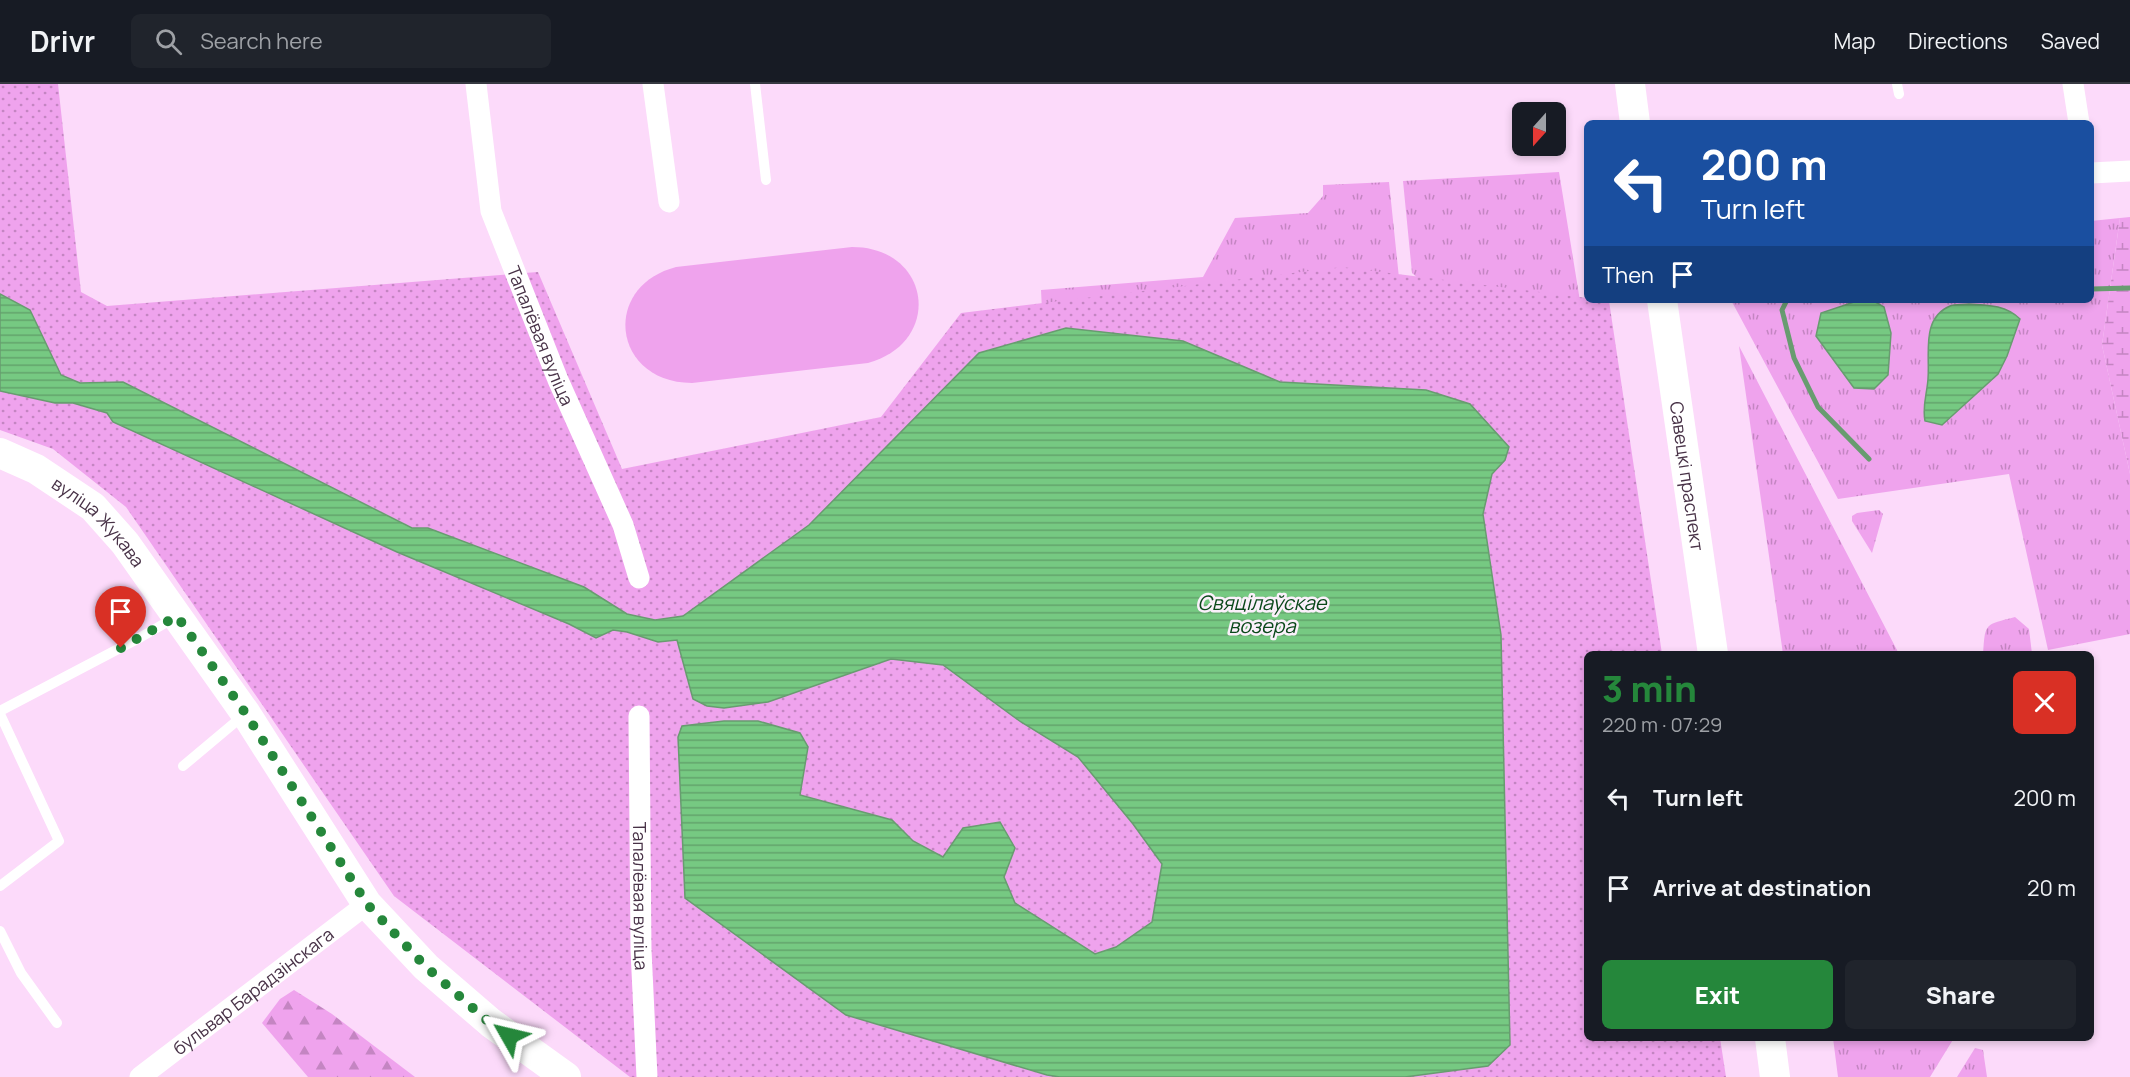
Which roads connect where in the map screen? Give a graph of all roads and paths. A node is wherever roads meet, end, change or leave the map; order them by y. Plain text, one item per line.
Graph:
1 (476, 84) edge
2 (653, 84) edge
3 (755, 84) edge
4 (1630, 84) edge
5 (2073, 84) edge
6 (1635, 120) edge
7 (2079, 120) edge
8 (2130, 171) edge
9 (2094, 173) edge
10 (766, 180) dead end
11 (669, 202) dead end
12 (1662, 303) edge
13 (0, 453) edge
14 (639, 578) dead end
15 (177, 616) junction
16 (1713, 651) edge
17 (0, 712) edge
18 (246, 714) junction
19 (639, 716) dead end
20 (183, 766) dead end
21 (0, 886) edge
22 (367, 904) junction
23 (0, 931) edge
24 (57, 1023) dead end
25 (1770, 1041) edge
26 (140, 1077) edge
27 (566, 1077) edge
28 (647, 1077) edge
29 (1775, 1077) edge

1 - 14 street, Тапалёвая вуліца
2 - 11 street
3 - 10 lane
4 - 6 street
5 - 7 street
8 - 9 street
12 - 16 street, Савецкі праспект
13 - 15 street, вуліца Жукава
15 - 17 lane
15 - 18 street, вуліца Жукава
17 - 21 lane
18 - 20 lane
18 - 22 street, вуліца Жукава
19 - 28 street, Тапалёвая вуліца
22 - 26 street, бульвар Барадзінскага
22 - 27 street, вуліца Жукава
23 - 24 lane
25 - 29 street

